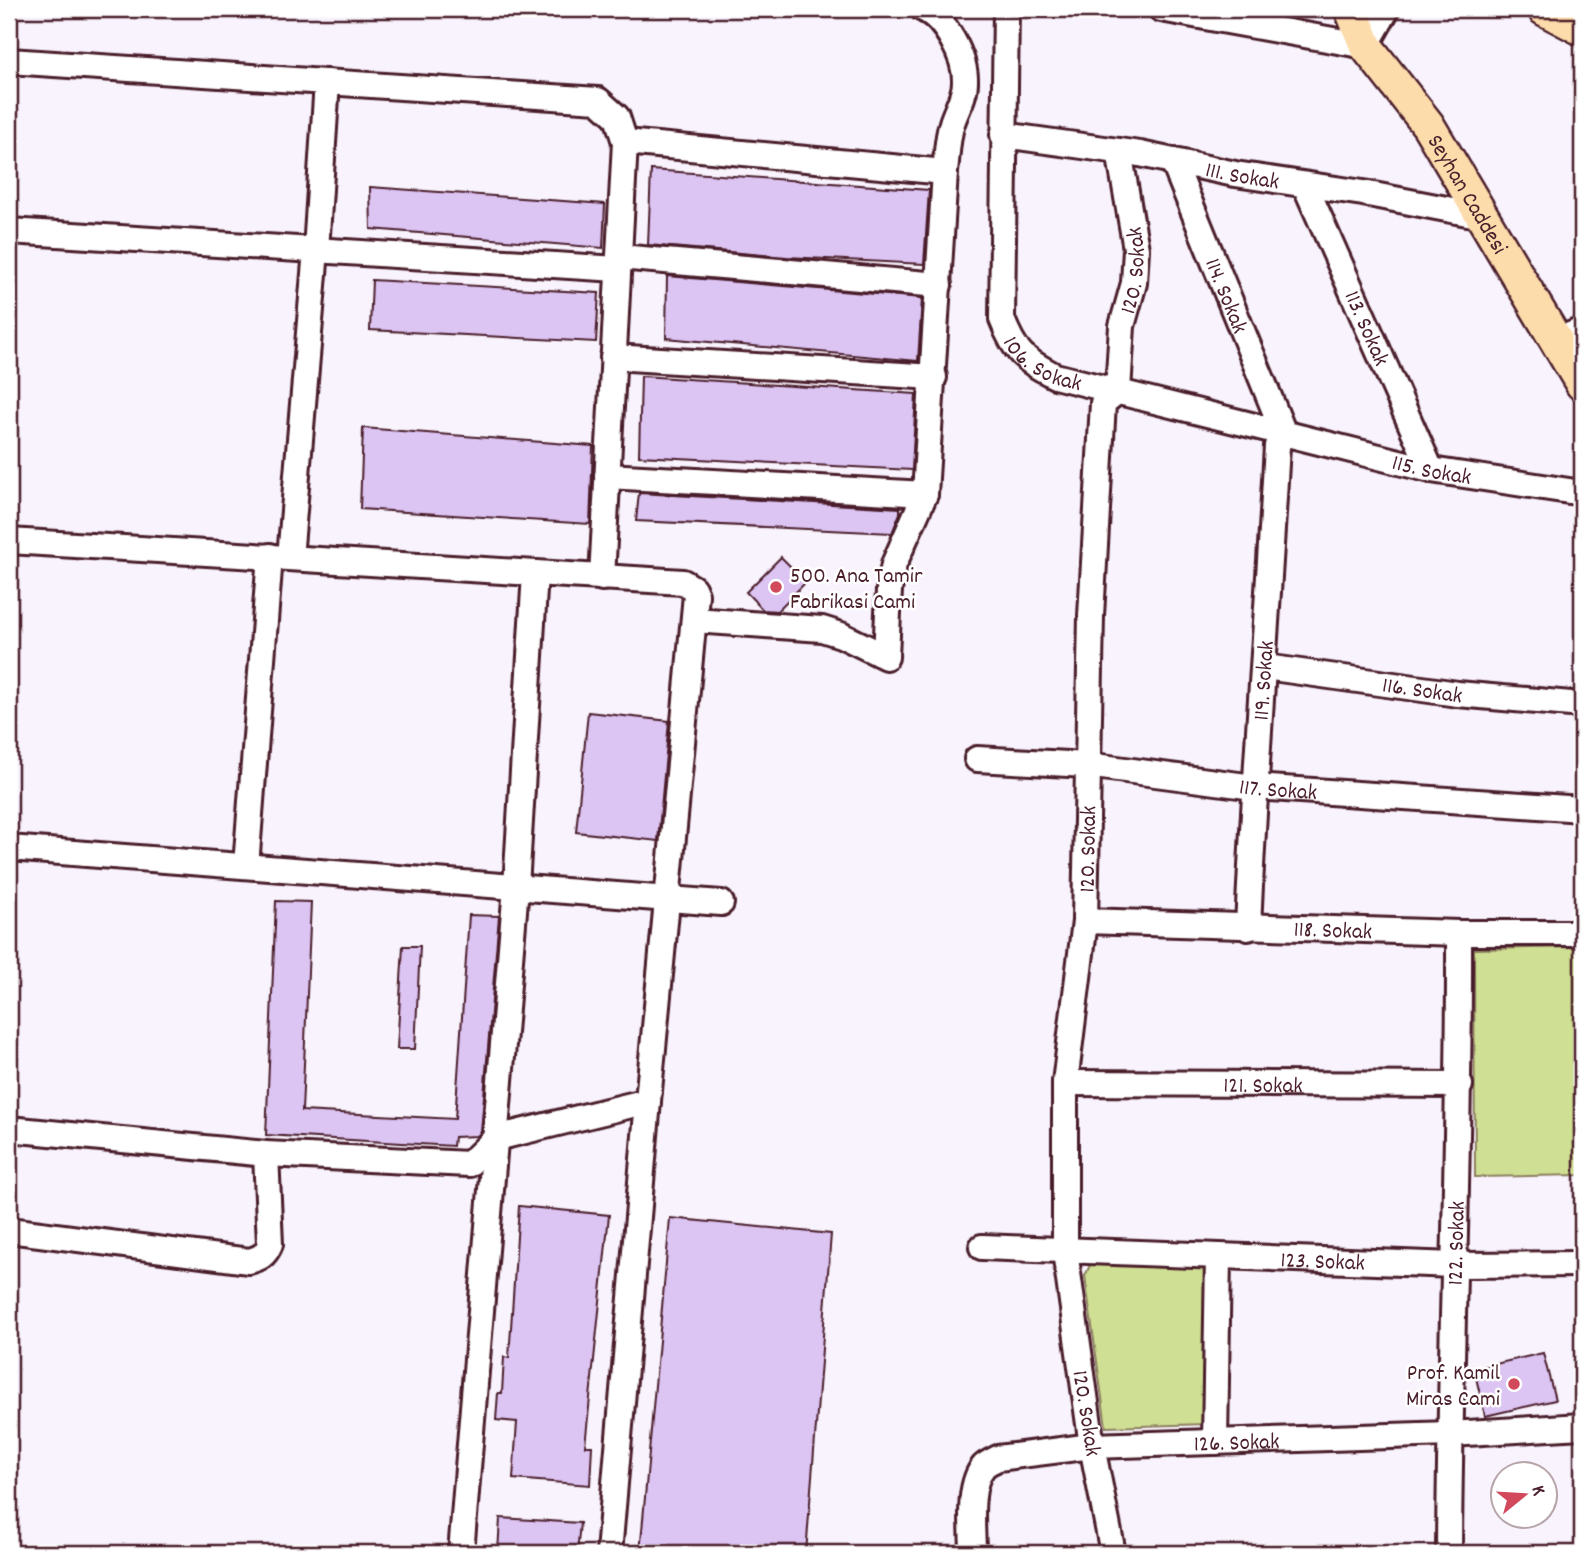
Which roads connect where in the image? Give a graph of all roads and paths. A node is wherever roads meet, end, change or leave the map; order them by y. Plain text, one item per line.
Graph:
1 (923, 9) edge
2 (1006, 9) edge
3 (1161, 9) edge
4 (1352, 9) edge
5 (1387, 9) edge
6 (1544, 9) edge
7 (1582, 29) edge
8 (1366, 46) junction
9 (9, 61) edge
10 (327, 82) junction
11 (1003, 135) junction
12 (625, 142) junction
13 (1118, 151) junction
14 (1173, 161) junction
15 (945, 172) junction
16 (1305, 185) junction
17 (1483, 216) junction
18 (9, 231) edge
19 (316, 250) junction
20 (618, 263) junction
21 (939, 285) junction
22 (1570, 335) edge
23 (613, 357) junction
24 (934, 377) junction
25 (1582, 384) edge
26 (1118, 391) junction
27 (1283, 431) junction
28 (1431, 470) junction
29 (607, 476) junction
30 (925, 494) junction
31 (1582, 494) edge
32 (9, 541) edge
33 (279, 557) junction
34 (535, 573) junction
35 (601, 578) junction
36 (694, 620) junction
37 (1265, 667) junction
38 (1582, 705) edge
39 (976, 759) dead end
40 (1087, 765) junction
41 (1254, 787) junction
42 (1582, 809) edge
43 (9, 848) edge
44 (246, 866) junction
45 (516, 887) junction
46 (666, 899) junction
47 (721, 903) dead end
48 (1085, 921) junction
49 (1248, 928) junction
50 (1459, 933) junction
51 (1582, 933) edge
52 (1065, 1083) junction
53 (1460, 1084) junction
54 (648, 1101) junction
55 (9, 1129) edge
56 (496, 1138) junction
57 (266, 1154) junction
58 (9, 1230) edge
59 (982, 1247) dead end
60 (1065, 1251) junction
61 (1218, 1256) junction
62 (1582, 1264) edge
63 (1455, 1265) junction
64 (1582, 1426) edge
65 (1450, 1434) junction
66 (1215, 1442) junction
67 (1092, 1446) junction
68 (461, 1553) edge
69 (610, 1553) edge
70 (973, 1553) edge
71 (1114, 1553) edge
72 (1449, 1553) edge

1 - 15 street
2 - 11 street, 106. Sokak
3 - 8 street
4 - 8 main road, Seyhan Caddesi
5 - 8 street
6 - 7 main road
8 - 17 main road, Seyhan Caddesi
9 - 10 street
10 - 12 street
10 - 19 street
11 - 13 street, 111. Sokak
11 - 26 street, 106. Sokak
12 - 15 street
12 - 20 street
13 - 14 street, 111. Sokak
13 - 26 street, 120. Sokak
14 - 16 street, 111. Sokak
14 - 27 street, 114. Sokak
15 - 21 street
16 - 17 street, 111. Sokak
16 - 28 street, 113. Sokak
17 - 22 main road, Seyhan Caddesi
18 - 19 street
19 - 20 street
19 - 33 street
20 - 21 street
20 - 23 street
21 - 24 street
22 - 25 main road, Seyhan Caddesi
23 - 24 street
23 - 29 street
24 - 30 street
26 - 27 street, 106. Sokak
26 - 40 street, 120. Sokak
27 - 28 street, 115. Sokak
27 - 37 street, 119. Sokak
28 - 31 street, 115. Sokak
29 - 30 street
29 - 35 street
30 - 36 street
32 - 33 street
33 - 34 street
33 - 44 street
34 - 35 street
34 - 45 street
35 - 36 street
36 - 46 street
37 - 38 street, 116. Sokak
37 - 41 street, 119. Sokak
39 - 40 street, 117. Sokak
40 - 41 street, 117. Sokak
40 - 48 street, 120. Sokak
41 - 42 street, 117. Sokak
41 - 49 street, 119. Sokak
43 - 44 street
44 - 45 street
45 - 46 street
45 - 56 street
46 - 47 street
46 - 54 street
48 - 49 street, 118. Sokak
48 - 52 street, 120. Sokak
49 - 50 street, 118. Sokak
50 - 51 street, 118. Sokak
50 - 53 street, 122. Sokak
52 - 53 street, 121. Sokak
52 - 60 street, 120. Sokak
53 - 63 street, 122. Sokak
54 - 56 street
54 - 69 street
55 - 57 street
56 - 57 street
56 - 68 street
57 - 58 street
59 - 60 street, 123. Sokak
60 - 61 street, 123. Sokak
60 - 67 street, 120. Sokak
61 - 63 street, 123. Sokak
61 - 66 street
62 - 63 street, 123. Sokak
63 - 65 street, 122. Sokak
64 - 65 street, 126. Sokak
65 - 66 street, 126. Sokak
65 - 72 street, 122. Sokak
66 - 67 street, 126. Sokak
67 - 70 street, 126. Sokak
67 - 71 street, 120. Sokak

